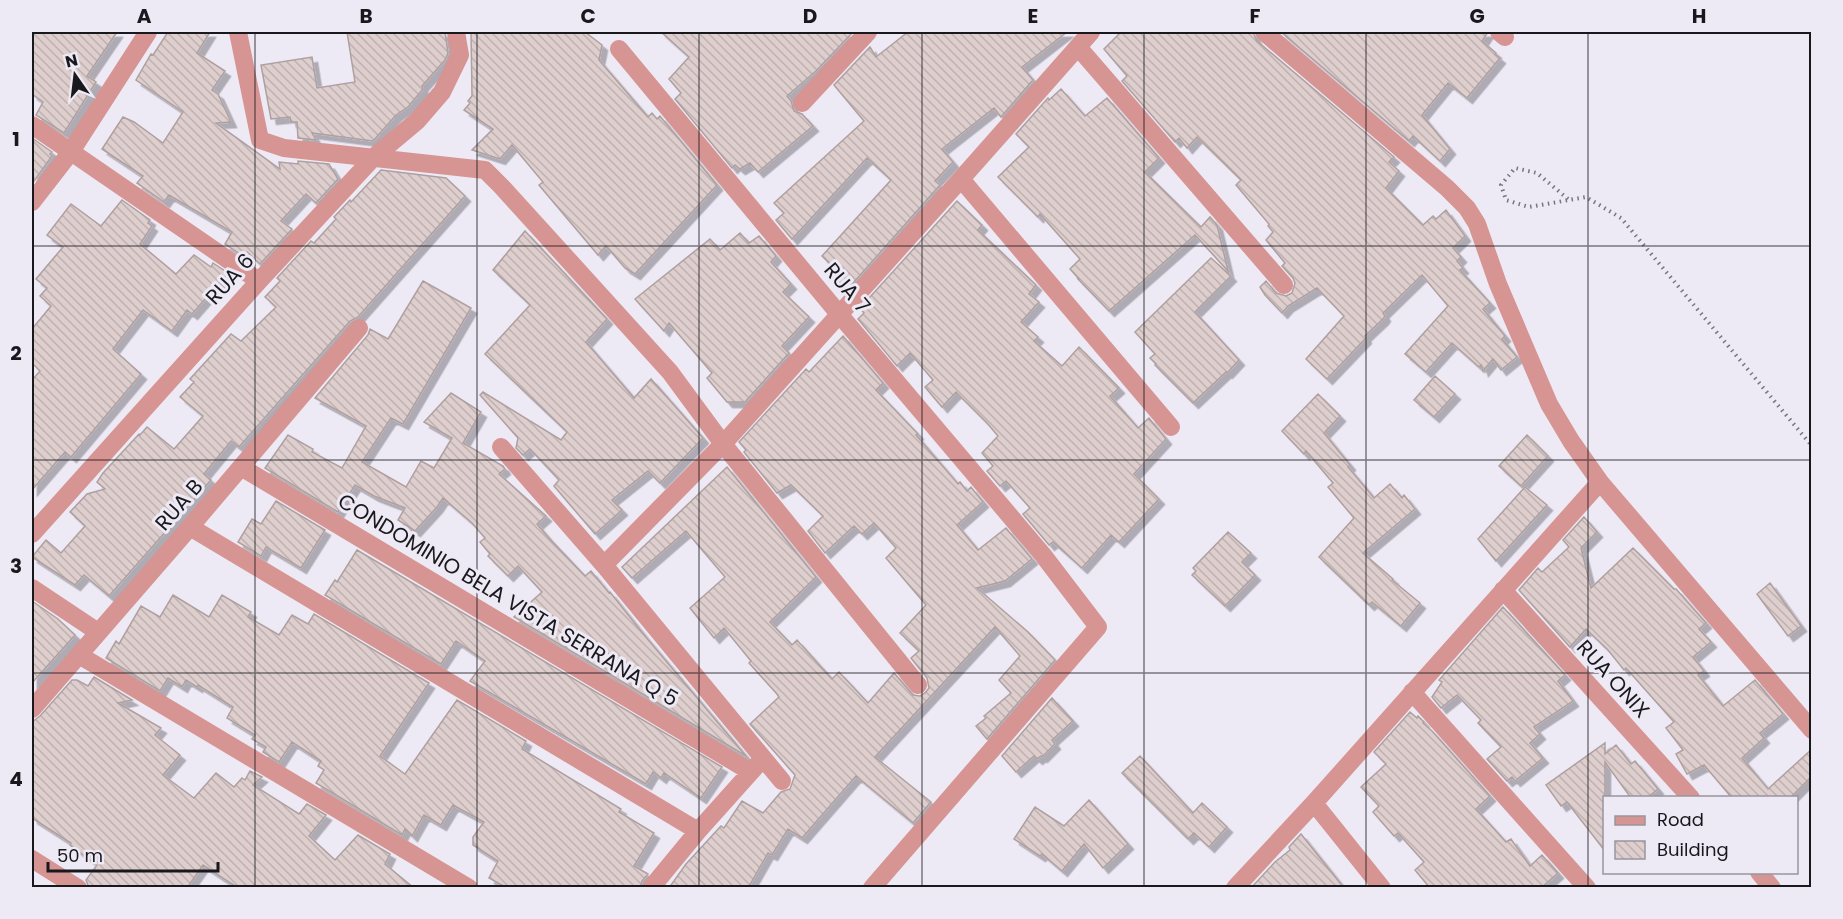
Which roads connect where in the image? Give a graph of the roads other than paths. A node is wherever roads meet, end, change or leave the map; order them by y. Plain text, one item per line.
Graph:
1 (148, 32) edge
2 (238, 32) edge
3 (456, 32) edge
4 (868, 32) edge
5 (1092, 32) edge
6 (1264, 32) edge
7 (1078, 47) junction
8 (619, 48) dead end
9 (802, 103) dead end
10 (32, 125) edge
11 (70, 153) junction
12 (374, 157) junction
13 (961, 179) junction
14 (32, 202) edge
15 (259, 280) junction
16 (1284, 285) dead end
17 (839, 314) junction
18 (359, 328) dead end
19 (1171, 427) dead end
20 (723, 444) junction
21 (501, 447) dead end
22 (241, 467) junction
23 (1600, 482) junction
24 (190, 527) junction
25 (32, 534) edge
26 (604, 565) junction
27 (32, 588) edge
28 (1503, 590) junction
29 (98, 632) junction
30 (79, 655) junction
31 (918, 685) dead end
32 (1412, 692) junction
33 (32, 709) edge
34 (1812, 730) edge
35 (764, 758) junction
36 (751, 772) junction
37 (782, 781) dead end
38 (1689, 796) edge
39 (1314, 802) junction
40 (698, 831) junction
41 (32, 860) edge
42 (1760, 874) edge
43 (78, 888) edge
44 (469, 888) edge
45 (651, 888) edge
46 (872, 888) edge
47 (1235, 888) edge
48 (1382, 888) edge
49 (1587, 888) edge
50 (1772, 888) edge

1 - 11 street
2 - 12 street
3 - 12 street, RUA 6
4 - 9 street
5 - 7 street
6 - 23 street
7 - 13 street
7 - 16 street
8 - 17 street, RUA 7
10 - 11 street
11 - 14 street
11 - 15 street
12 - 15 street, RUA 6
12 - 20 street
13 - 17 street
13 - 19 street
15 - 25 street, RUA 6
17 - 20 street
17 - 46 street, RUA 7
18 - 22 street, RUA B
20 - 26 street
20 - 31 street
21 - 26 street, CONDOMINIO BELA VISTA SERRANA Q 5
22 - 24 street, RUA B
22 - 36 street, CONDOMINIO BELA VISTA SERRANA Q 5
23 - 28 street
23 - 34 street
24 - 29 street, RUA B
24 - 40 street
26 - 35 street, CONDOMINIO BELA VISTA SERRANA Q 5
27 - 29 street
28 - 32 street
28 - 38 street, RUA ONIX
29 - 30 street, RUA B
30 - 33 street, RUA B
30 - 44 street
32 - 39 street
32 - 49 street
35 - 36 street
35 - 37 street, CONDOMINIO BELA VISTA SERRANA Q 5
36 - 40 street
39 - 47 street
39 - 48 street
40 - 45 street
41 - 43 street
42 - 50 street

